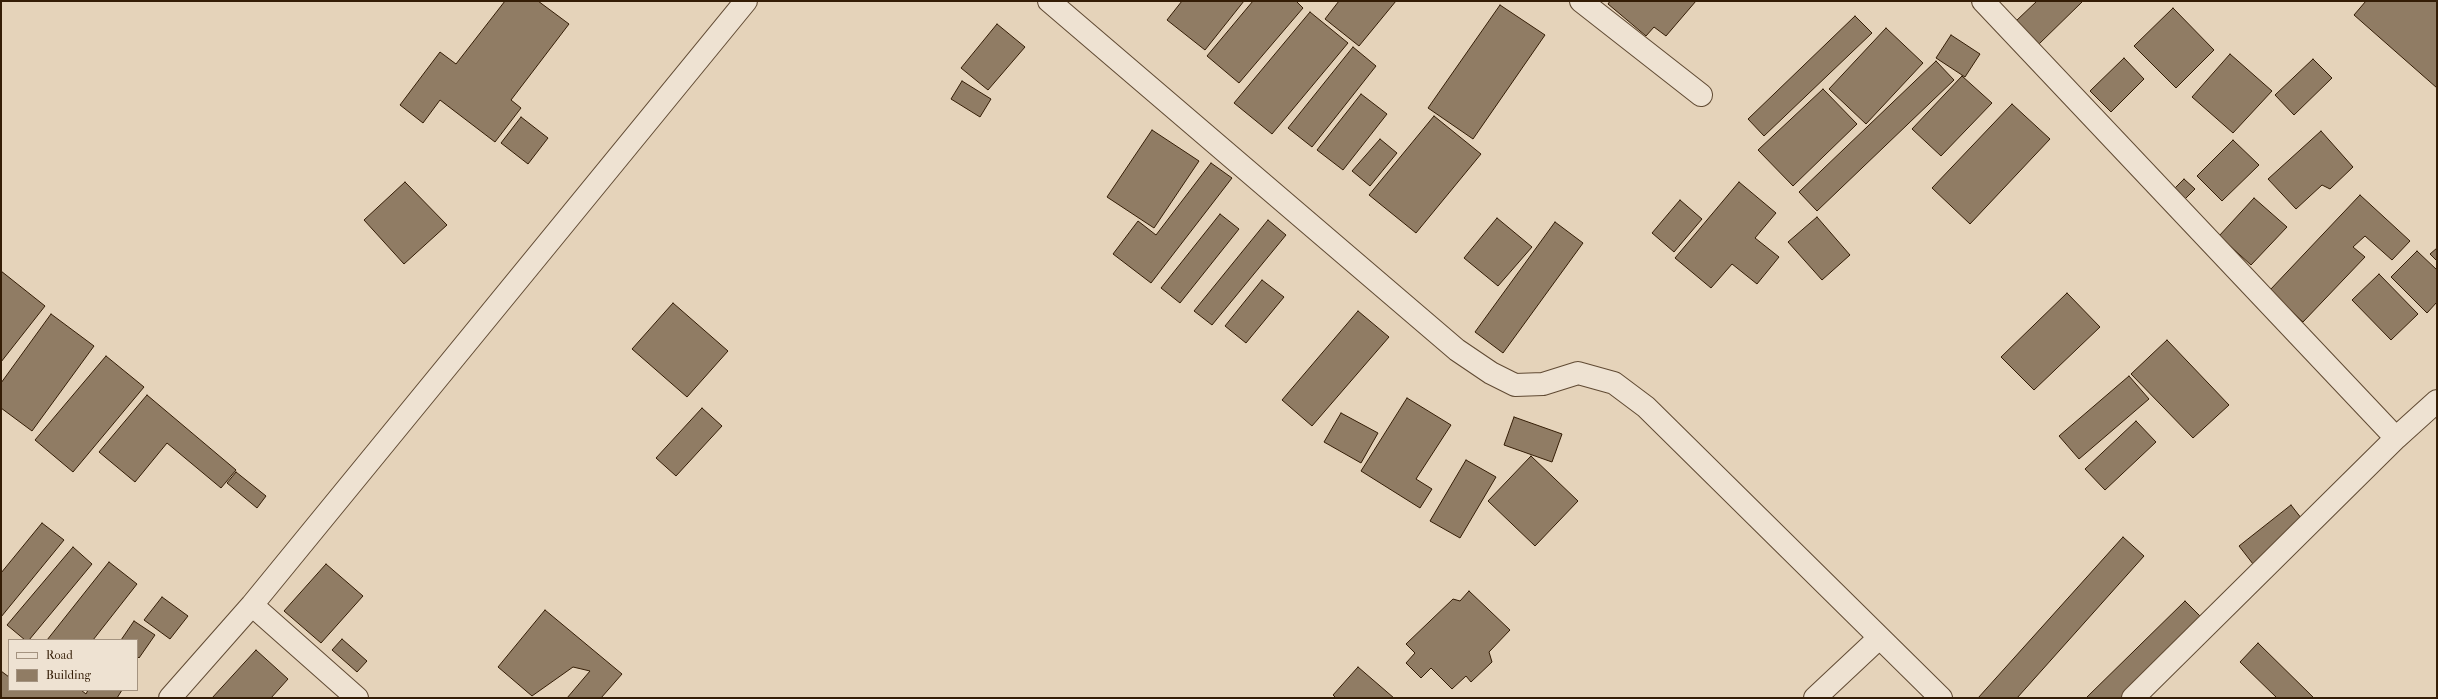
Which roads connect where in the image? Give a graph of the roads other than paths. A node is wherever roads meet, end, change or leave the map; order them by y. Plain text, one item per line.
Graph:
1 (746, 1) edge
2 (1049, 1) edge
3 (1581, 1) edge
4 (1983, 1) edge
5 (1701, 95) dead end
6 (2437, 401) edge
7 (2396, 438) junction
8 (252, 605) junction
9 (1879, 638) junction
10 (170, 698) edge
11 (357, 698) edge
12 (1815, 698) edge
13 (1941, 698) edge
14 (2133, 698) edge

1 - 8 street
2 - 9 street
3 - 5 street
4 - 7 street
6 - 7 street
7 - 14 street
8 - 10 street
8 - 11 street
9 - 12 street
9 - 13 street

